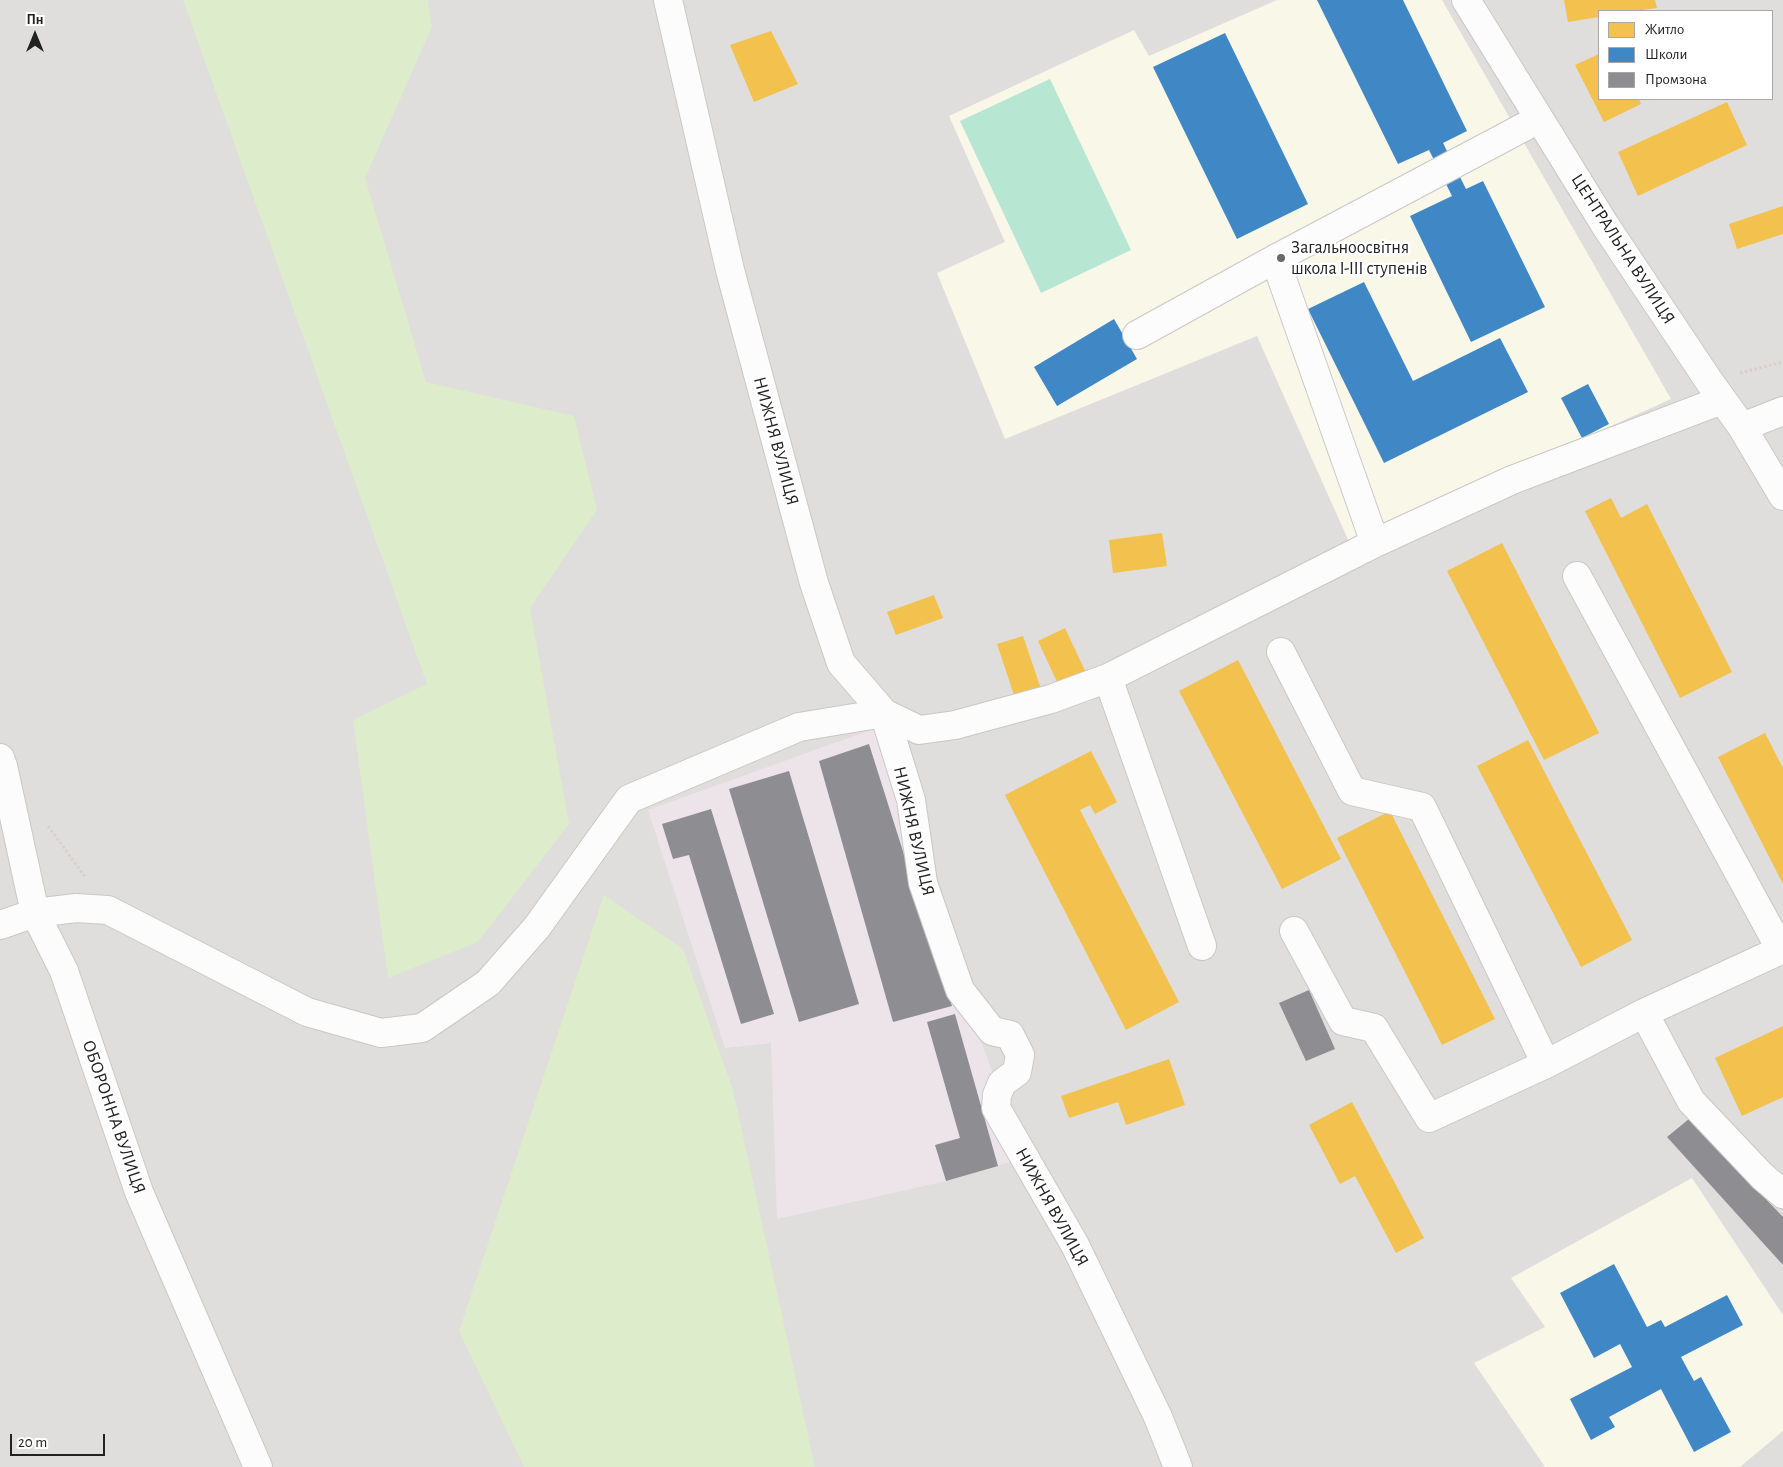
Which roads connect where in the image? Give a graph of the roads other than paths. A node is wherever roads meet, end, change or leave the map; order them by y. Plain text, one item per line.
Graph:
1 (668, 0) edge
2 (1466, 0) edge
3 (1539, 118) junction
4 (1275, 259) junction
5 (1137, 335) dead end
6 (1715, 390) junction
7 (1783, 411) edge
8 (1742, 427) junction
9 (1783, 496) edge
10 (1375, 543) junction
11 (1577, 576) dead end
12 (1281, 652) dead end
13 (1108, 678) junction
14 (884, 713) junction
15 (0, 758) edge
16 (35, 913) junction
17 (0, 925) edge
18 (1294, 931) dead end
19 (1202, 946) dead end
20 (1782, 950) edge
21 (1644, 1013) junction
22 (1546, 1064) junction
23 (1783, 1194) edge
24 (258, 1467) edge
25 (1178, 1467) edge

1 - 14 street, НИЖНЯ ВУЛИЦЯ
2 - 3 street, ЦЕНТРАЛЬНА ВУЛИЦЯ
3 - 4 street
3 - 6 street, ЦЕНТРАЛЬНА ВУЛИЦЯ
4 - 5 street
4 - 10 street
6 - 8 street, ЦЕНТРАЛЬНА ВУЛИЦЯ
6 - 10 street
7 - 8 street
8 - 9 street, ЦЕНТРАЛЬНА ВУЛИЦЯ
10 - 13 street
11 - 20 street
12 - 22 street
13 - 14 street
13 - 19 street
14 - 16 street
14 - 25 street, НИЖНЯ ВУЛИЦЯ
15 - 16 street, ОБОРОННА ВУЛИЦЯ
16 - 17 street
16 - 24 street, ОБОРОННА ВУЛИЦЯ
18 - 22 street
20 - 21 street
21 - 22 street
21 - 23 street

